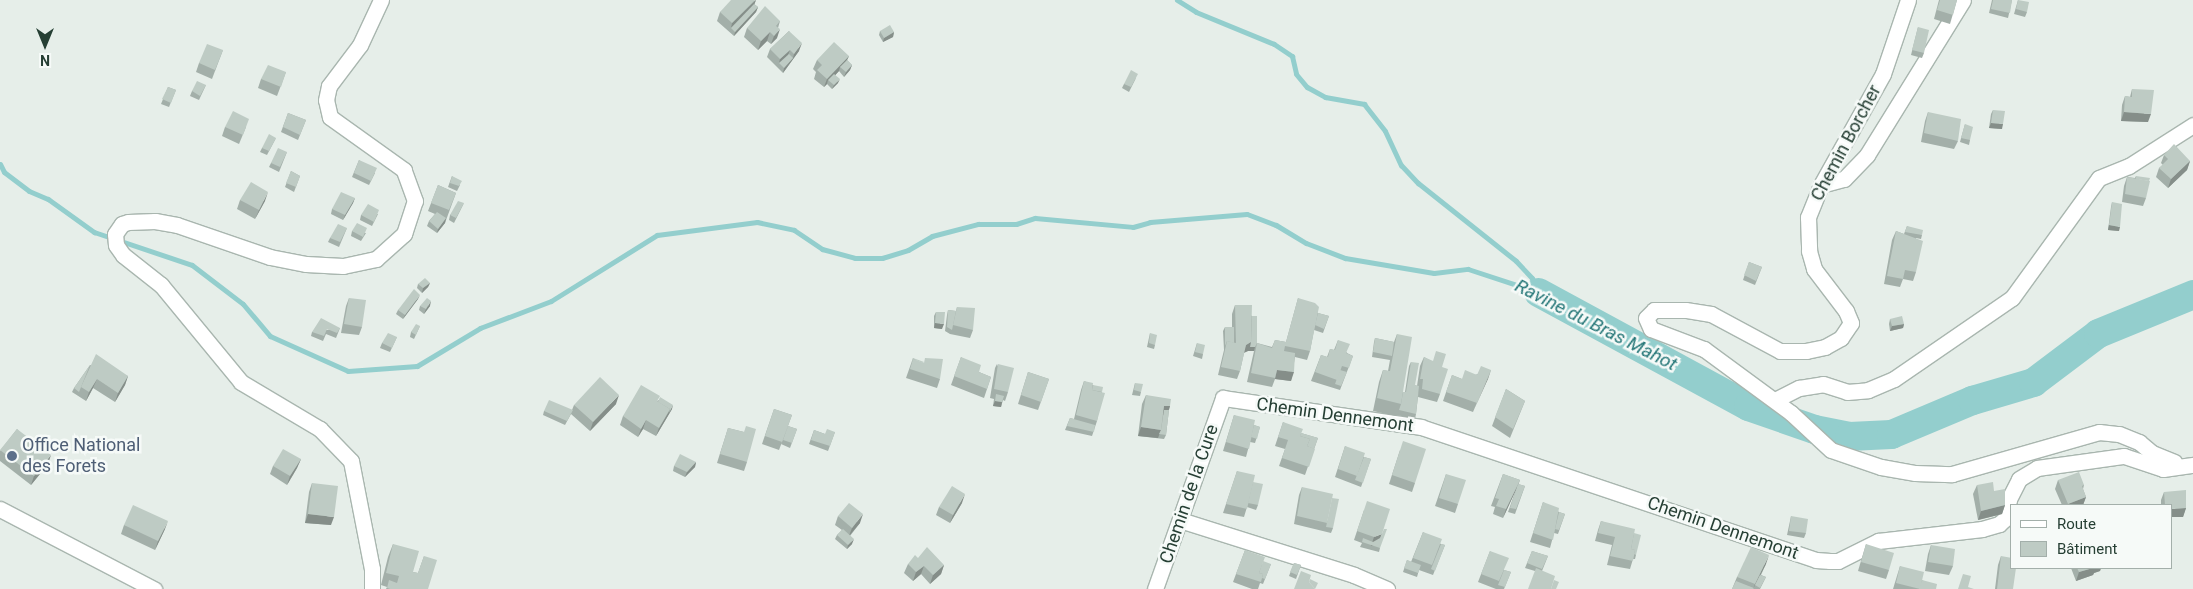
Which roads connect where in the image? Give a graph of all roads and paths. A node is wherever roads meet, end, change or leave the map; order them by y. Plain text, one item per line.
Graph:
1 (381, 0) edge
2 (1908, 0) edge
3 (1963, 0) edge
4 (2193, 125) edge
5 (1821, 185) junction
6 (1222, 398) joint
7 (1774, 400) junction
8 (2193, 465) edge
9 (0, 509) edge
10 (1180, 520) junction
11 (154, 589) edge
12 (372, 589) edge
13 (1155, 589) edge
14 (1387, 589) edge

1 - 12 street
2 - 5 street, Chemin Borcher
3 - 5 street
4 - 7 street
5 - 7 street, Chemin Borcher
6 - 8 street, Chemin Dennemont
6 - 10 street, Chemin de la Cure
7 - 8 street, Chemin Borcher
9 - 11 street
10 - 13 street, Chemin de la Cure
10 - 14 street

